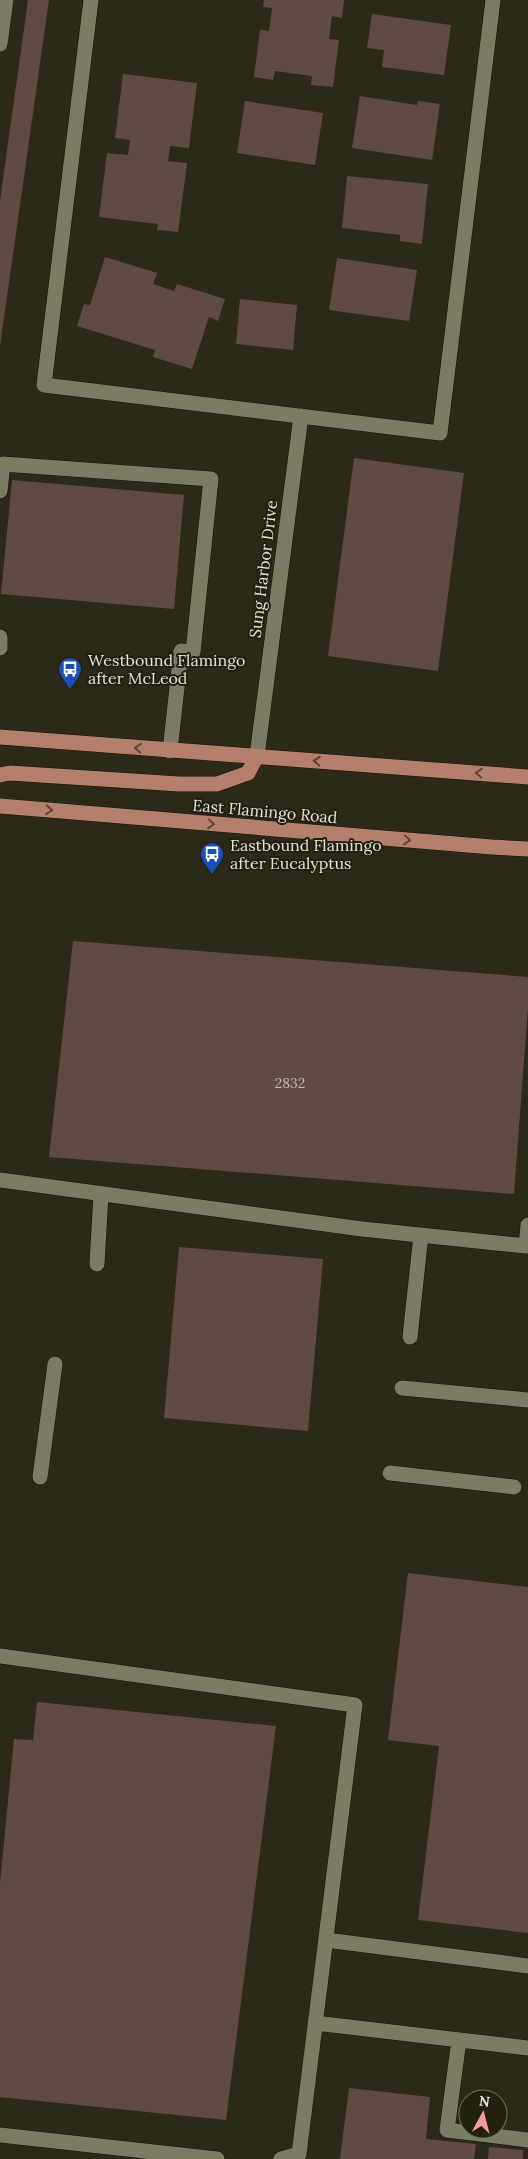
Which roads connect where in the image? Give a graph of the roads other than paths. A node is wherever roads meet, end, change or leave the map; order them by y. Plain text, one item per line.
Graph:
1 (6, 0) edge
2 (91, 0) edge
3 (493, 0) edge
4 (0, 44) edge
5 (301, 416) junction
6 (0, 491) edge
7 (0, 637) edge
8 (0, 648) edge
9 (0, 737) edge
10 (170, 751) junction
11 (257, 756) junction
12 (0, 775) edge
13 (528, 777) edge
14 (0, 806) edge
15 (528, 848) edge
16 (0, 1180) edge
17 (102, 1194) junction
18 (528, 1225) edge
19 (421, 1235) junction
20 (97, 1264) dead end
21 (410, 1337) dead end
22 (55, 1364) dead end
23 (402, 1388) dead end
24 (528, 1400) edge
25 (390, 1473) dead end
26 (40, 1477) dead end
27 (514, 1487) dead end
28 (0, 1656) edge
29 (326, 1940) junction
30 (528, 1966) edge
31 (315, 2023) junction
32 (459, 2040) junction
33 (528, 2048) edge
34 (0, 2135) edge
35 (528, 2140) edge
36 (217, 2159) edge
37 (281, 2159) edge

1 - 4 street
2 - 5 street
3 - 5 street
5 - 11 street, Sung Harbor Drive
6 - 10 street
7 - 8 street
10 -> 9 main road
10 - 11 main road
11 - 12 main road
13 -> 11 main road
14 -> 15 main road, East Flamingo Road
16 - 17 street
17 - 19 street
17 - 20 street
18 - 19 street
19 - 21 street
22 - 26 street
23 - 24 street
25 - 27 street
28 - 29 street
29 - 30 street
29 - 31 street
31 - 32 street
31 - 37 street
32 - 33 street
32 - 35 street
34 - 36 street

